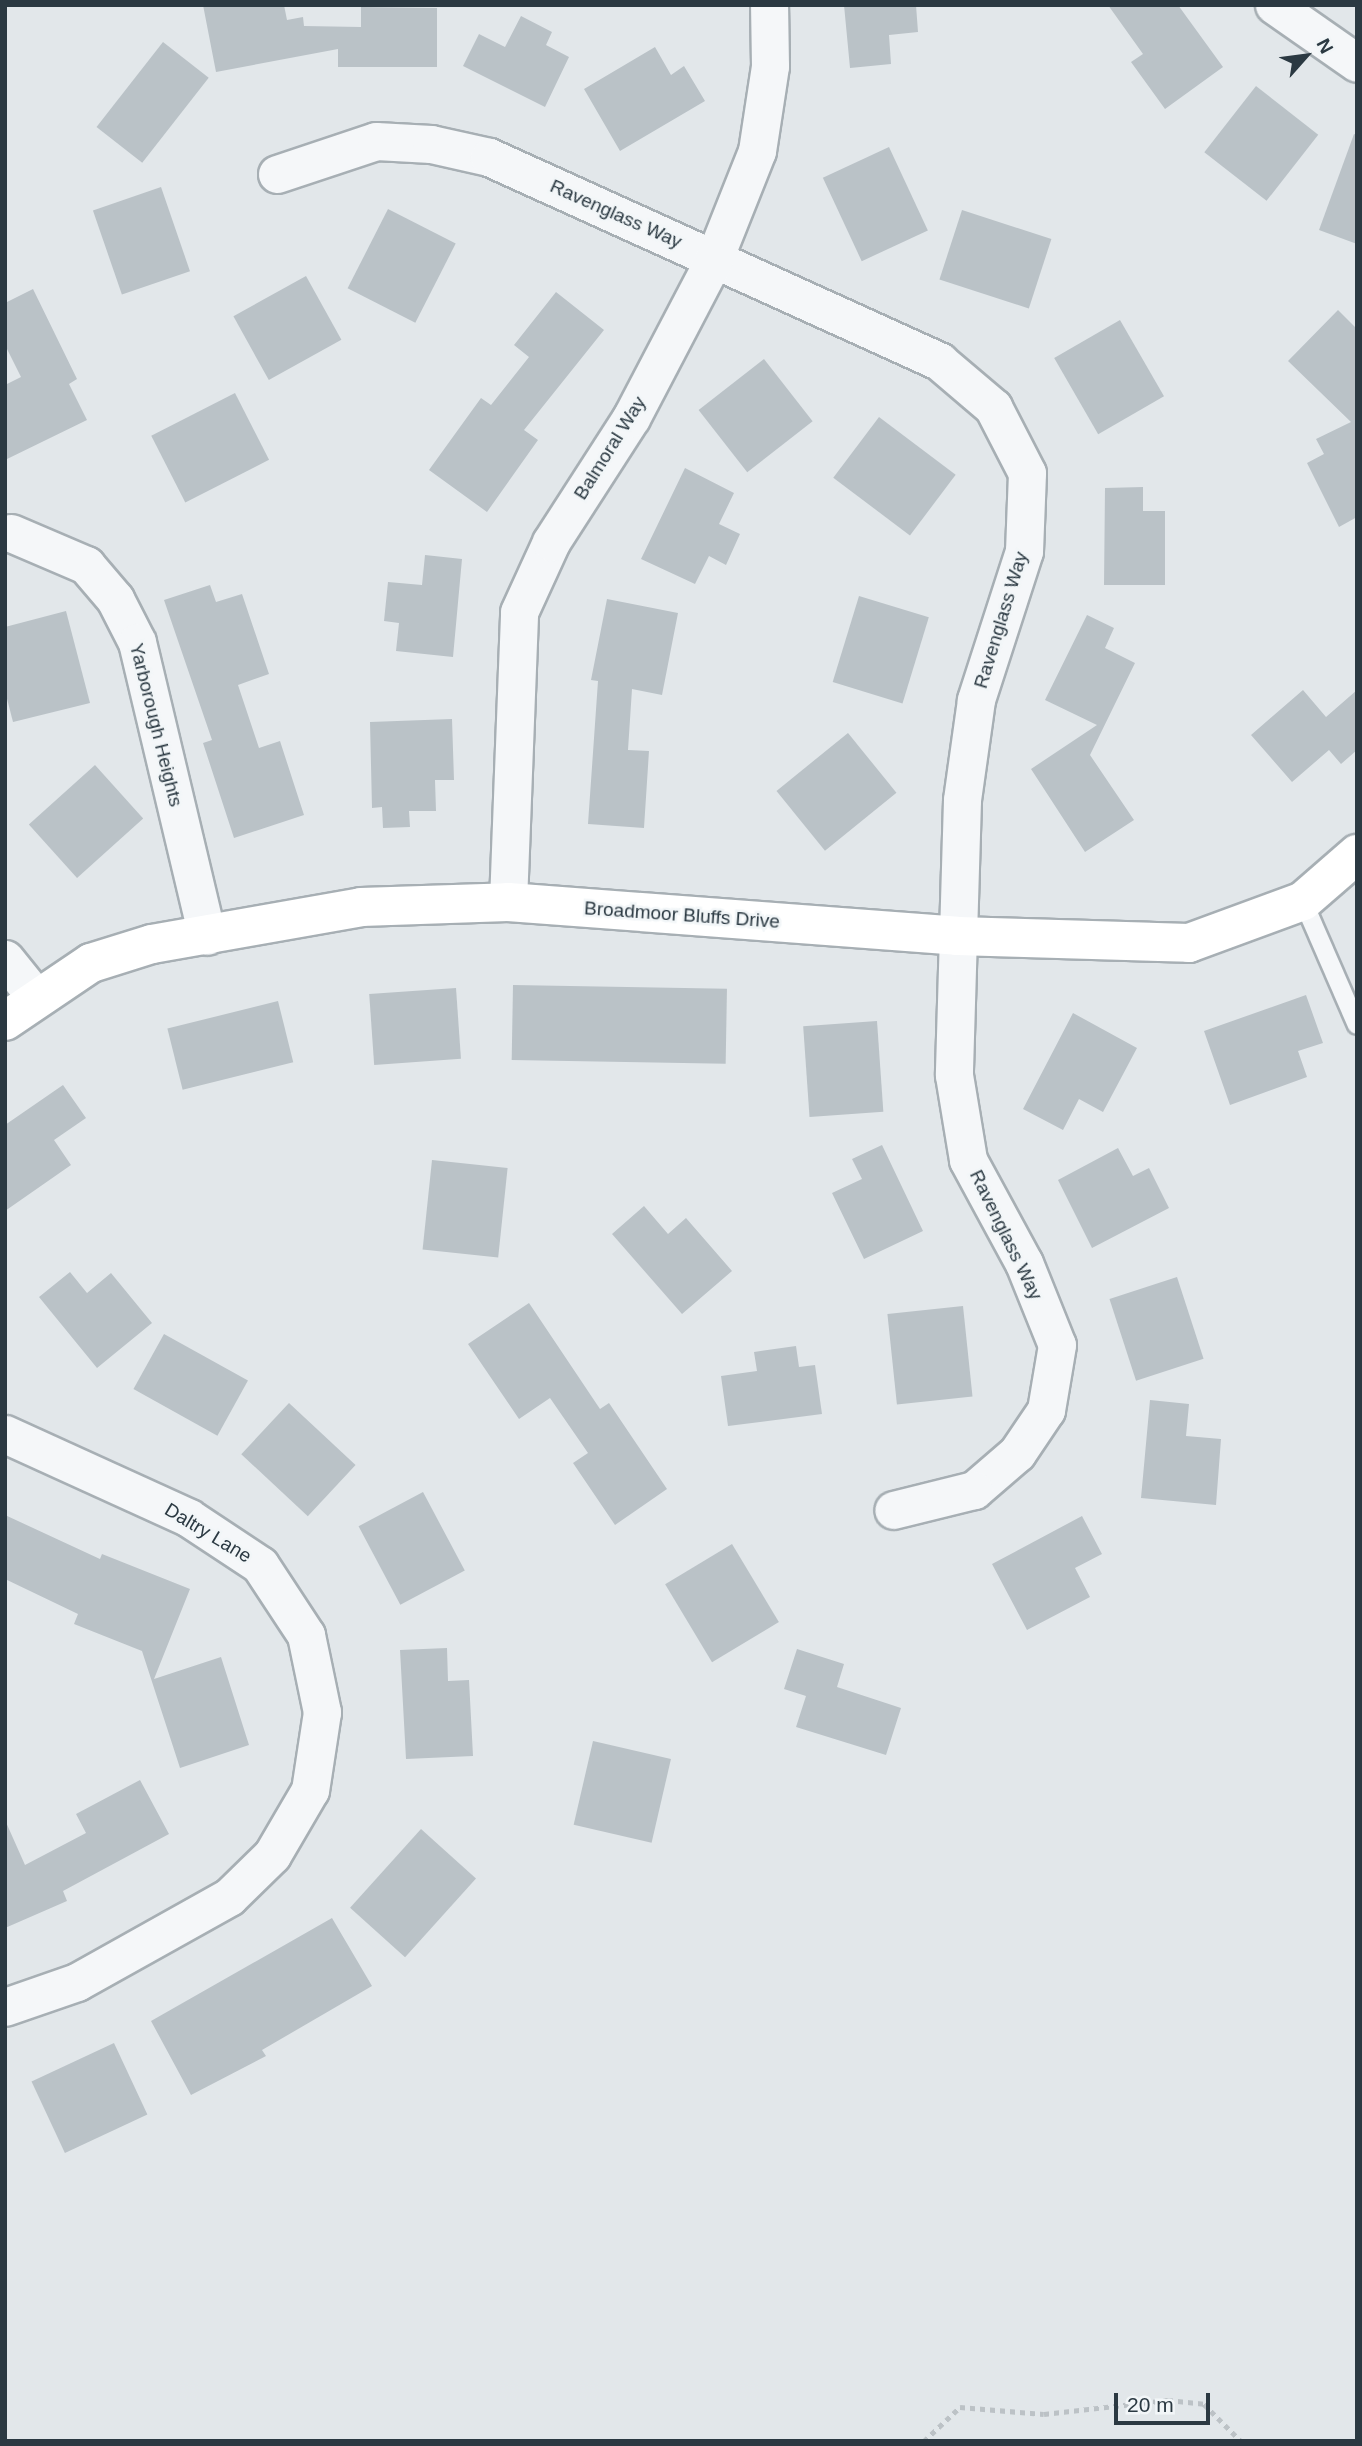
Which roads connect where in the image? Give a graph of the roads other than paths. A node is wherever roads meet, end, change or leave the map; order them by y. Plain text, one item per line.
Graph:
1 (769, 5) edge
2 (1274, 5) edge
3 (1357, 63) edge
4 (277, 174) dead end
5 (714, 258) junction
6 (11, 533) dead end
7 (1357, 854) edge
8 (1303, 901) junction
9 (508, 902) junction
10 (207, 936) junction
11 (957, 936) junction
12 (5, 959) edge
13 (35, 996) junction
14 (5, 1021) edge
15 (1357, 1024) edge
16 (5, 1434) edge
17 (893, 1510) dead end
18 (5, 2007) edge

1 - 5 street, Balmoral Way
2 - 3 street
4 - 5 street, Ravenglass Way
5 - 9 street, Balmoral Way
5 - 11 street, Ravenglass Way
6 - 10 street, Yarborough Heights
7 - 8 street, Broadmoor Bluffs Drive
8 - 11 street, Broadmoor Bluffs Drive
8 - 15 lane
9 - 10 street, Broadmoor Bluffs Drive
9 - 11 street, Broadmoor Bluffs Drive
10 - 13 street, Broadmoor Bluffs Drive
11 - 17 street, Ravenglass Way
12 - 13 street
13 - 14 street, Broadmoor Bluffs Drive
16 - 18 street, Daltry Lane

